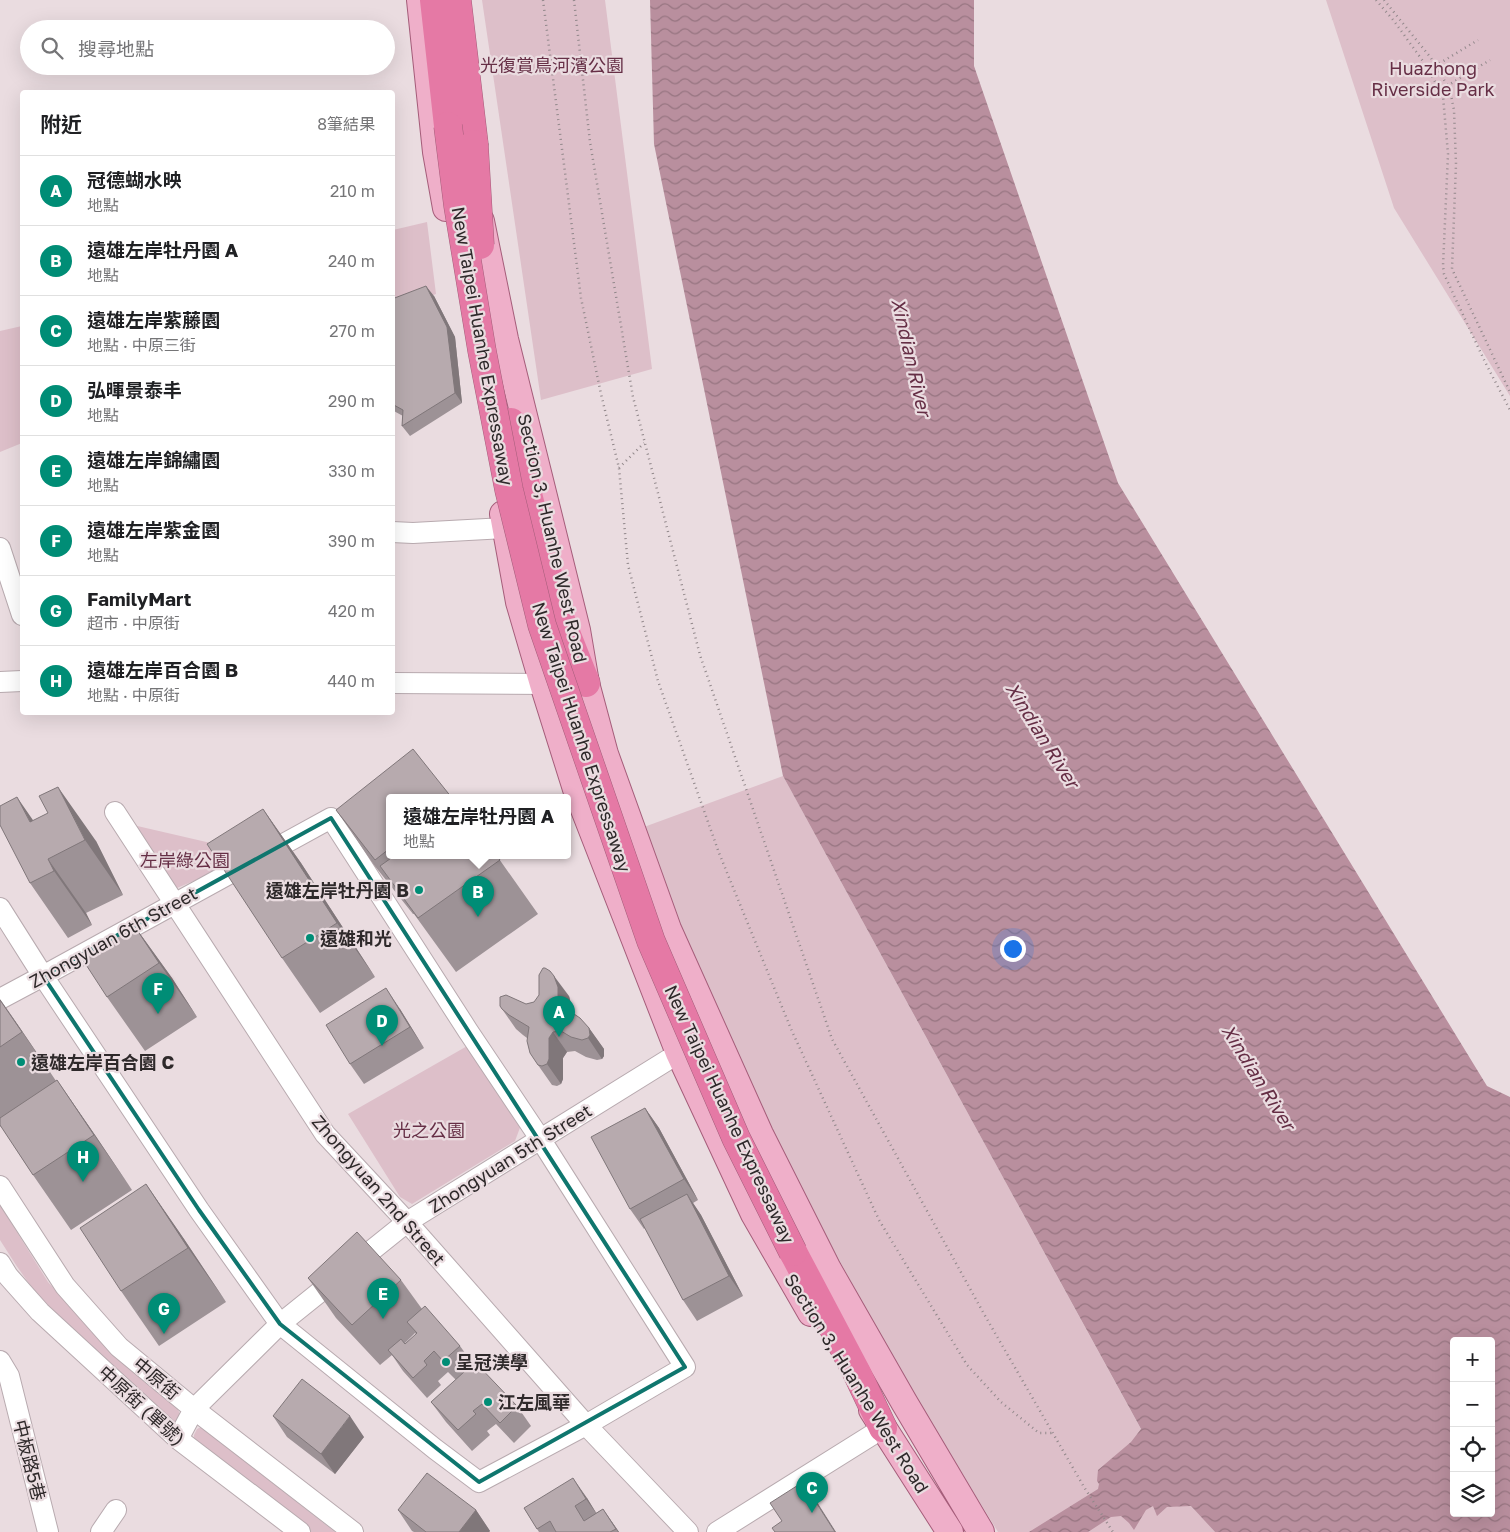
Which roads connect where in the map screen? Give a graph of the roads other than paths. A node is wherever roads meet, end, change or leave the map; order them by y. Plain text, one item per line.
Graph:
1 (420, 0) edge
2 (434, 0) edge
3 (445, 0) edge
4 (457, 0) edge
5 (505, 528) junction
6 (395, 532) edge
7 (0, 548) edge
8 (20, 609) edge
9 (20, 680) edge
10 (0, 682) edge
11 (395, 683) edge
12 (586, 683) junction
13 (543, 684) junction
14 (115, 812) dead end
15 (174, 904) junction
16 (0, 908) edge
17 (43, 976) junction
18 (0, 999) edge
19 (679, 1053) junction
20 (541, 1140) junction
21 (0, 1186) edge
22 (407, 1222) junction
23 (0, 1263) edge
24 (280, 1324) junction
25 (0, 1361) edge
26 (194, 1409) junction
27 (586, 1425) junction
28 (883, 1428) junction
29 (178, 1439) junction
30 (116, 1510) dead end
31 (48, 1532) edge
32 (101, 1532) edge
33 (300, 1532) edge
34 (353, 1532) edge
35 (688, 1532) edge
36 (718, 1532) edge
37 (950, 1532) edge
38 (981, 1532) edge

1 - 5 main road, Section 3, Huanhe West Road
2 - 28 highway, New Taipei Huanhe Expressaway, bridge
3 - 12 main road, Section 3, Huanhe West Road
4 - 12 highway, New Taipei Huanhe Expressaway, bridge
5 - 6 street
5 - 13 main road, Section 3, Huanhe West Road
7 - 8 street
9 - 10 street
11 - 13 street
12 - 13 street
12 - 38 main road, Section 3, Huanhe West Road
13 - 19 main road, Section 3, Huanhe West Road
14 - 15 street, Zhongyuan 2nd Street
15 - 17 street, Zhongyuan 6th Street
15 - 20 street, Zhongyuan 6th Street
15 - 22 street, Zhongyuan 2nd Street
16 - 17 street
17 - 18 street, Zhongyuan 6th Street
17 - 24 street
19 - 20 street, Zhongyuan 5th Street
19 - 28 main road, Section 3, Huanhe West Road
20 - 22 street, Zhongyuan 5th Street
20 - 27 street
21 - 26 street, 中原街
22 - 24 street, Zhongyuan 5th Street
22 - 27 street, Zhongyuan 2nd Street
23 - 29 street, 中原街 (單號)
24 - 26 street, Zhongyuan 5th Street
24 - 27 street
25 - 31 street, 中板路5巷
26 - 29 street, Zhongyuan 5th Street
26 - 34 street, 中原街
27 - 35 street, Zhongyuan 2nd Street
28 - 36 street
28 - 37 main road, Section 3, Huanhe West Road
29 - 33 street, 中原街 (單號)
30 - 32 street

